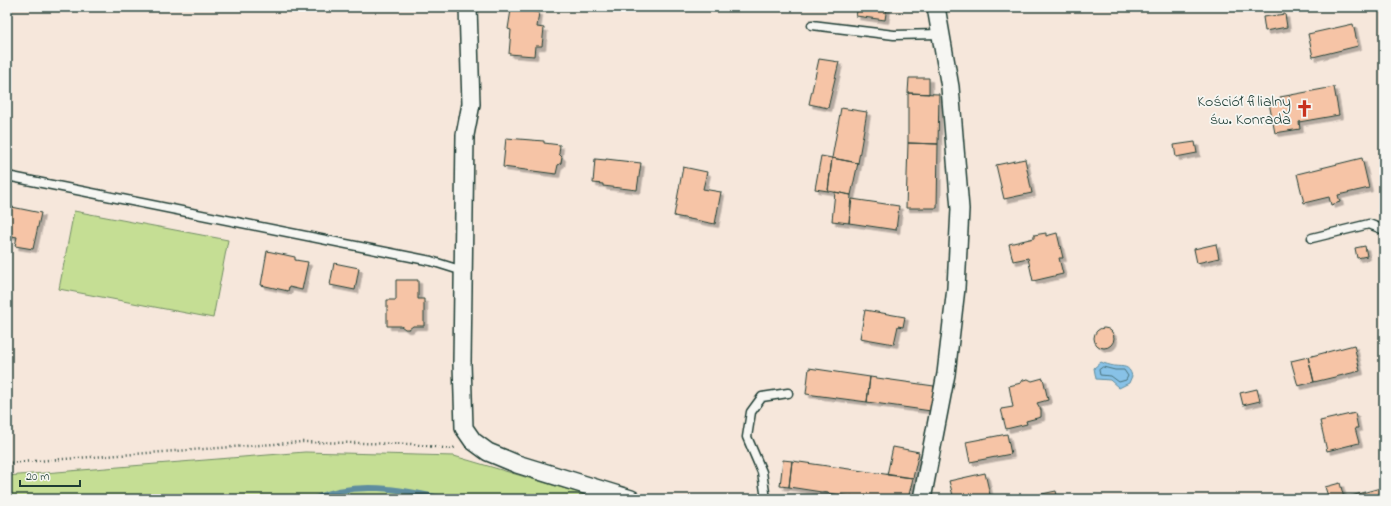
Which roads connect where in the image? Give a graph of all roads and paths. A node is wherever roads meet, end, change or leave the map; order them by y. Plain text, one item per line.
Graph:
1 (468, 7) edge
2 (936, 7) edge
3 (812, 25) dead end
4 (940, 34) junction
5 (7, 176) edge
6 (1384, 230) edge
7 (1312, 238) dead end
8 (463, 271) junction
9 (788, 393) dead end
10 (473, 441) junction
11 (7, 463) edge
12 (630, 499) edge
13 (766, 499) edge
14 (922, 499) edge

1 - 8 street
2 - 4 street
3 - 4 lane
4 - 14 street
5 - 8 lane
6 - 7 lane
8 - 10 street
9 - 13 lane
10 - 11 path
10 - 12 street

